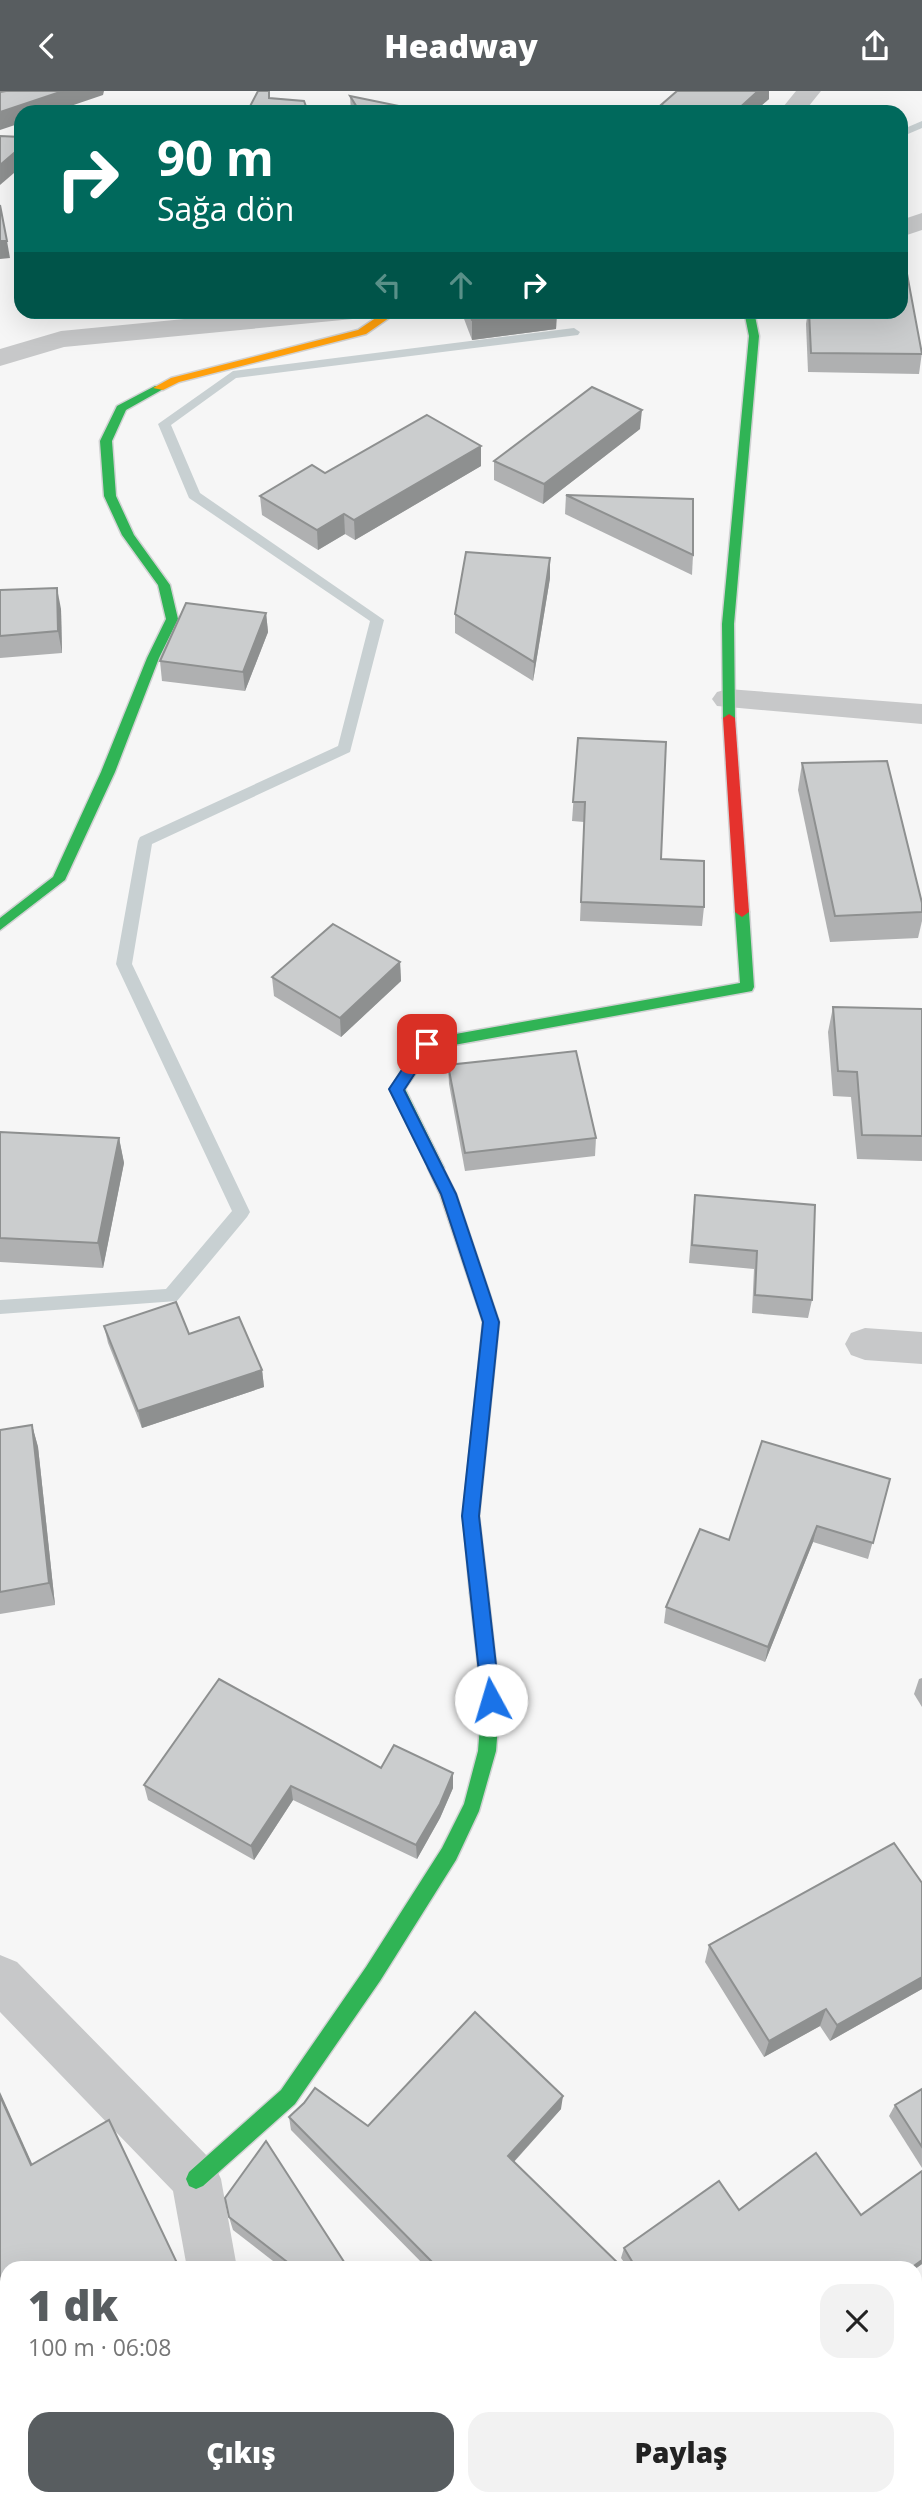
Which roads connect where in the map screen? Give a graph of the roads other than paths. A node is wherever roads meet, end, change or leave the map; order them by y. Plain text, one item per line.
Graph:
1 (809, 91) edge
2 (797, 105) edge
3 (270, 319) edge
4 (382, 319) edge
5 (751, 319) edge
6 (0, 358) edge
7 (728, 699) junction
8 (922, 713) edge
9 (0, 925) edge
10 (865, 1344) dead end
11 (922, 1348) edge
12 (0, 1978) edge
13 (196, 2179) junction
14 (211, 2261) edge

1 - 2 street
3 - 6 street
4 - 9 street
5 - 7 street
7 - 8 street
7 - 13 street
10 - 11 street
12 - 13 street
13 - 14 street

